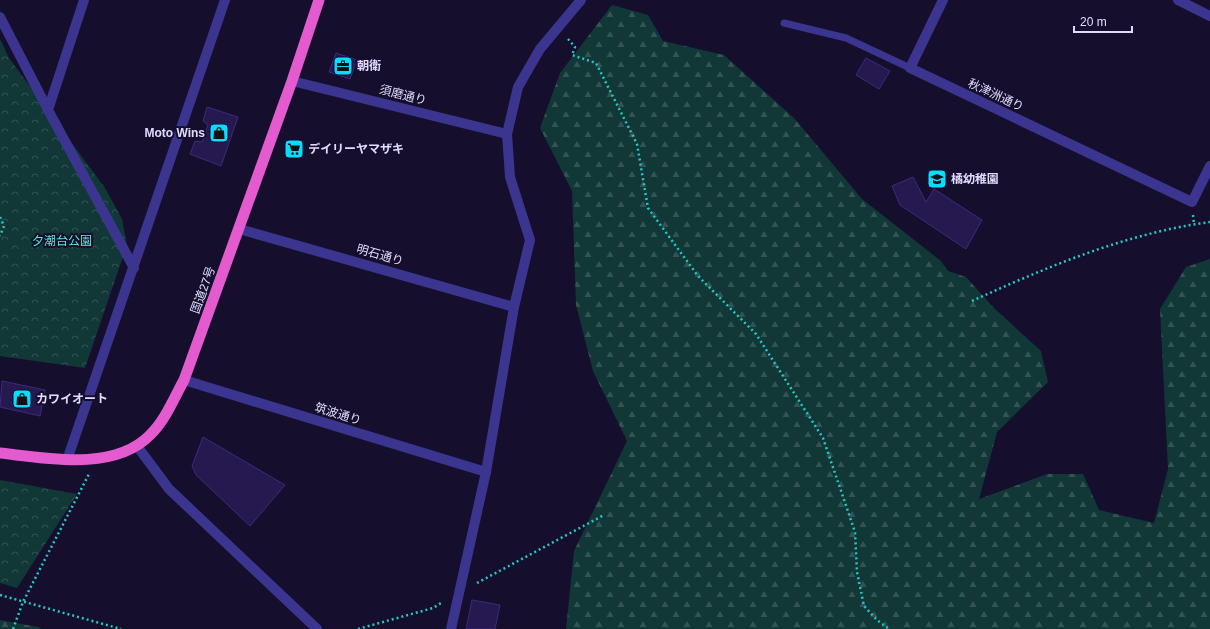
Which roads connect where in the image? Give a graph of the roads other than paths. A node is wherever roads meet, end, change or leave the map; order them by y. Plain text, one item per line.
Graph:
1 (84, 0) edge
2 (225, 0) edge
3 (319, 0) edge
4 (581, 0) edge
5 (943, 0) edge
6 (1178, 0) edge
7 (1210, 16) edge
8 (0, 17) edge
9 (784, 23) dead end
10 (910, 68) junction
11 (292, 80) junction
12 (48, 110) junction
13 (507, 134) junction
14 (1210, 166) edge
15 (239, 229) junction
16 (134, 268) junction
17 (514, 307) junction
18 (184, 380) junction
19 (137, 446) junction
20 (0, 453) edge
21 (66, 460) junction
22 (486, 472) junction
23 (317, 629) edge
24 (451, 629) edge

1 - 12 street
2 - 16 street
3 - 11 highway, 国道27号
4 - 13 street
5 - 10 street
6 - 7 street
8 - 12 street
9 - 10 lane, 秋津洲通り
10 - 14 street, 秋津洲通り
11 - 13 street, 須磨通り
11 - 15 highway, 国道27号
12 - 16 street
13 - 17 street
15 - 17 street, 明石通り
15 - 18 highway, 国道27号
16 - 21 street
17 - 22 street
18 - 19 highway, 国道27号
18 - 22 street, 筑波通り
19 - 21 highway, 国道27号
19 - 23 street
20 - 21 highway, 国道27号
22 - 24 street

